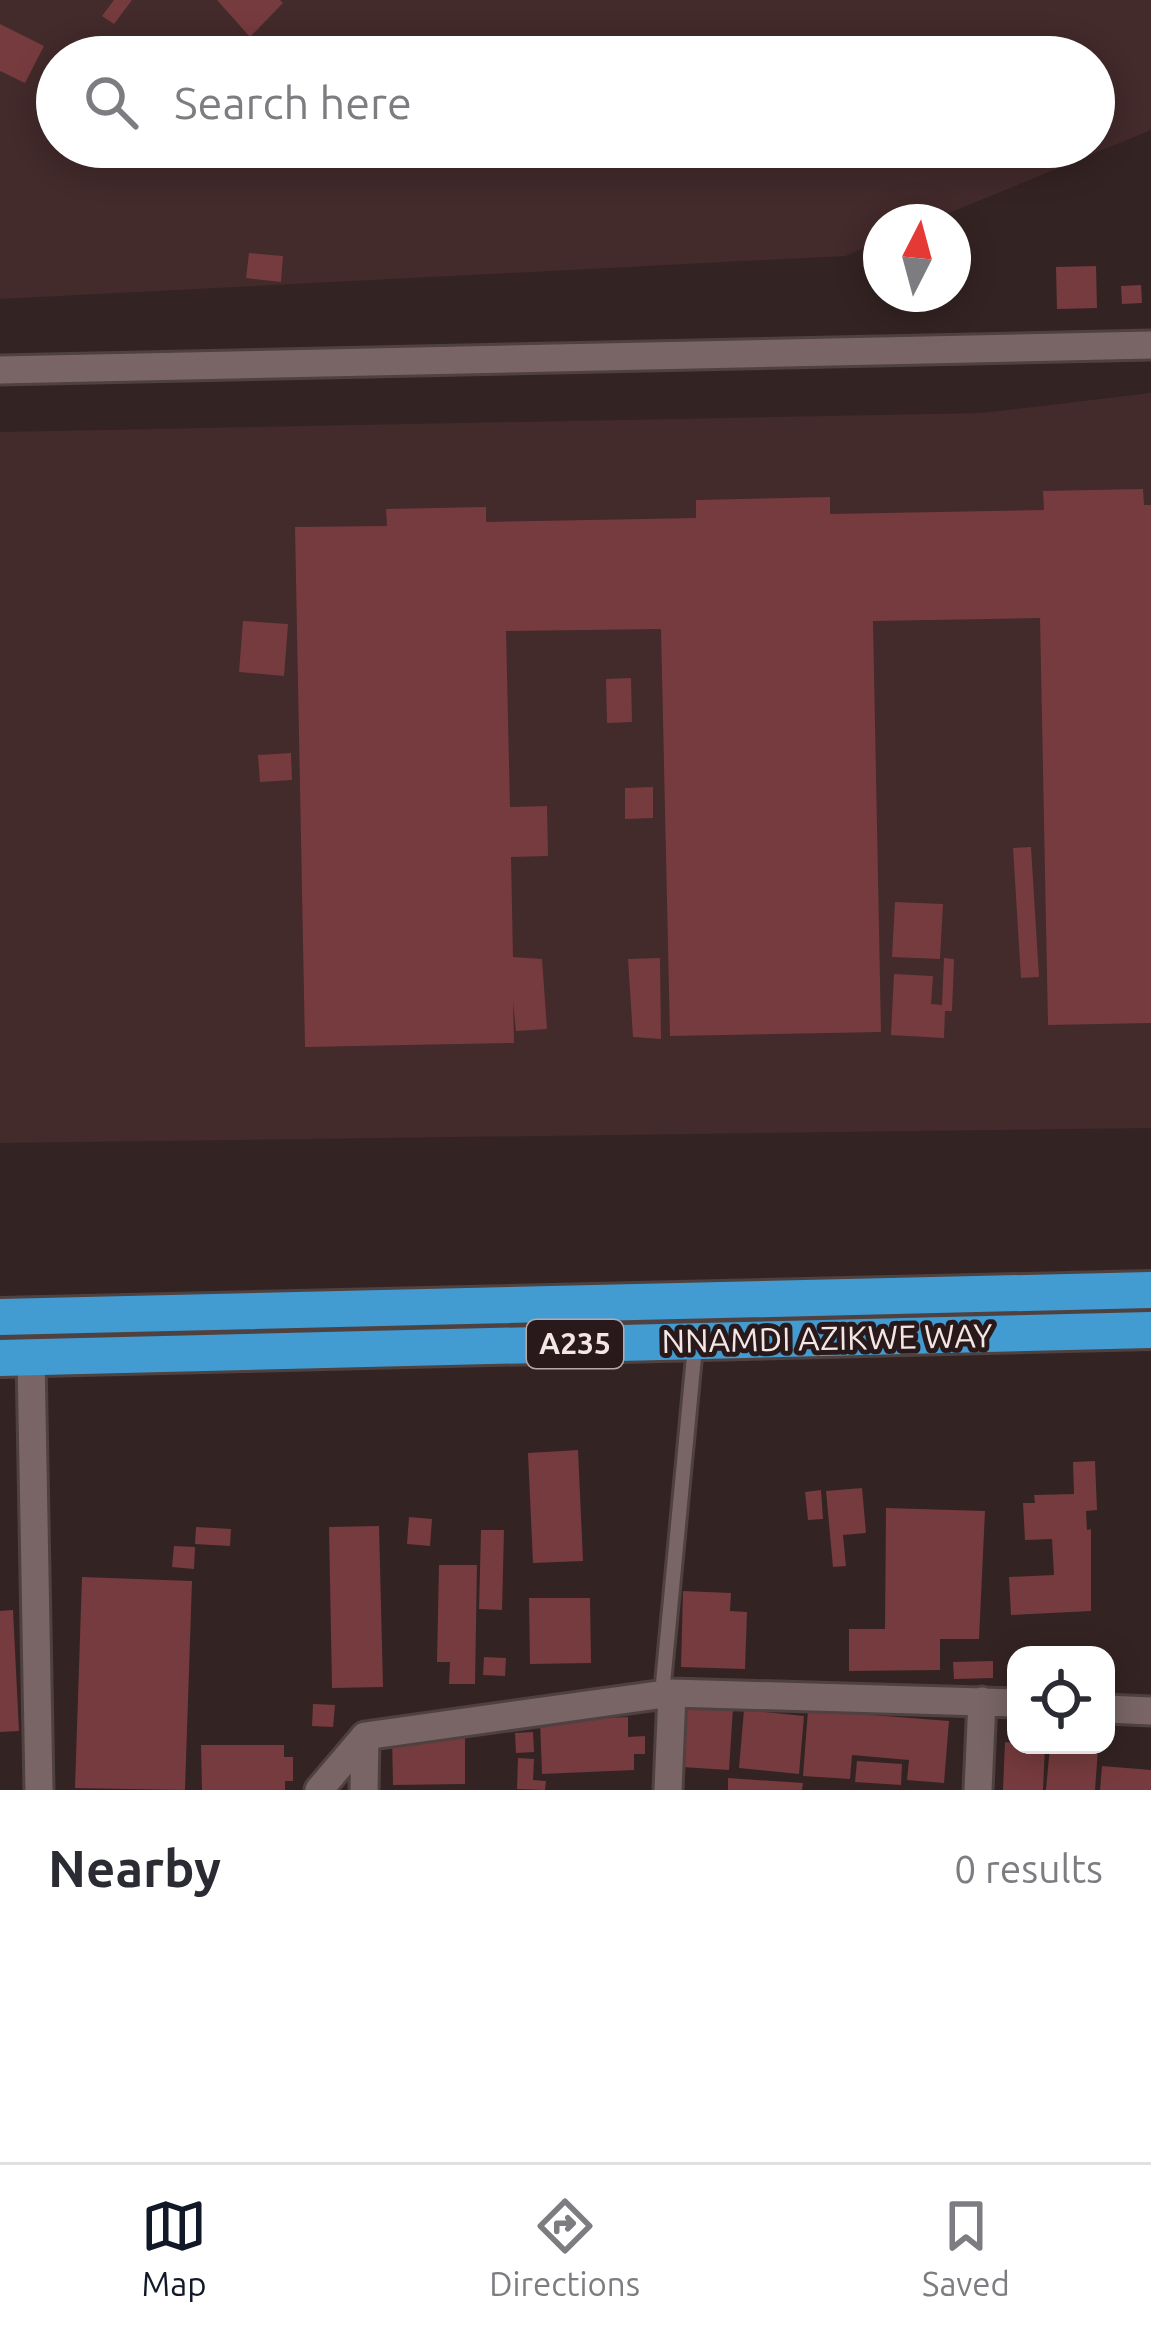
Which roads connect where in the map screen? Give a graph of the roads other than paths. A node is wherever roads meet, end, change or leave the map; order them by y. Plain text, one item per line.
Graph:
1 (1151, 344) edge
2 (0, 370) edge
3 (1151, 1290) edge
4 (0, 1317) edge
5 (1151, 1330) edge
6 (696, 1340) junction
7 (16, 1358) edge
8 (667, 1694) junction
9 (982, 1701) junction
10 (1007, 1702) edge
11 (1115, 1709) edge
12 (1151, 1712) edge
13 (365, 1736) junction
14 (39, 1790) edge
15 (319, 1790) edge
16 (364, 1790) edge
17 (668, 1790) edge
18 (978, 1790) edge

1 - 2 street
3 - 4 highway, NNAMDI AZIKWE WAY / A235
5 - 6 highway, NNAMDI AZIKWE WAY / A235
6 - 7 highway, NNAMDI AZIKWE WAY / A235
6 - 8 lane
7 - 14 street
8 - 9 street
8 - 13 street
8 - 17 street
9 - 10 street
9 - 18 street
11 - 12 street
13 - 15 street
13 - 16 street

